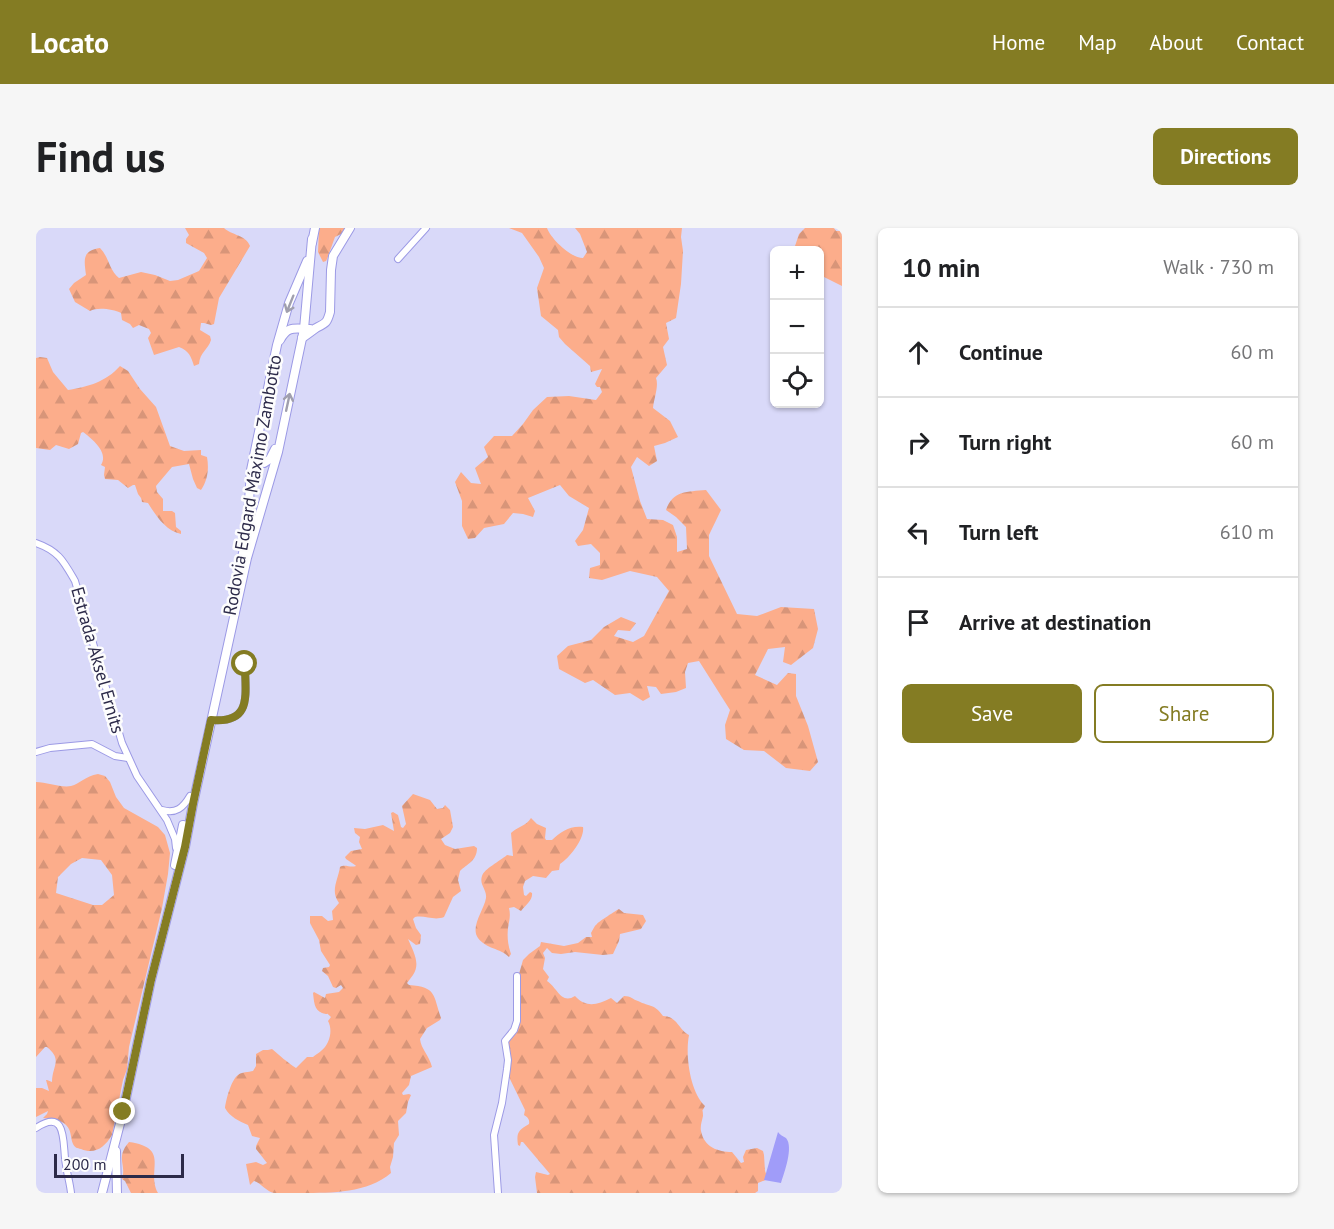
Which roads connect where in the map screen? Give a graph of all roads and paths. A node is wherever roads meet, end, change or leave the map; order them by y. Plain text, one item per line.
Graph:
1 (315, 228) edge
2 (350, 228) edge
3 (426, 228) edge
4 (312, 239) junction
5 (398, 259) dead end
6 (306, 316) junction
7 (315, 328) junction
8 (303, 333) junction
9 (277, 345) junction
10 (281, 436) junction
11 (258, 438) junction
12 (36, 543) edge
13 (245, 664) dead end
14 (211, 720) junction
15 (36, 752) edge
16 (128, 758) junction
17 (190, 796) junction
18 (161, 810) junction
19 (177, 855) junction
20 (517, 976) dead end
21 (151, 980) junction
22 (36, 1128) edge
23 (116, 1138) junction
24 (71, 1193) edge
25 (102, 1193) edge
26 (117, 1193) edge
27 (498, 1193) edge

1 - 4 main road, Rodovia Edgard Máximo Zambotto
2 - 7 main road
3 - 5 street
4 - 6 main road, Rodovia Edgard Máximo Zambotto
4 -> 9 main road, Rodovia Edgard Máximo Zambotto
6 - 7 main road
6 - 8 main road, Rodovia Edgard Máximo Zambotto
7 - 8 main road
8 - 9 main road
10 -> 8 main road, Rodovia Edgard Máximo Zambotto
9 - 11 main road, Rodovia Edgard Máximo Zambotto
10 - 11 main road
10 - 14 main road, Rodovia Edgard Máximo Zambotto
11 - 17 main road, Rodovia Edgard Máximo Zambotto
12 - 16 street, Estrada Aksel Ernits
13 - 14 street
14 - 21 main road, Rodovia Edgard Máximo Zambotto
15 - 16 street
16 - 18 street, Estrada Aksel Ernits
17 - 18 street
17 - 19 main road, Rodovia Edgard Máximo Zambotto
18 - 19 street, Estrada Aksel Ernits
19 - 21 main road, Rodovia Edgard Máximo Zambotto
20 - 27 street
21 - 23 main road, Rodovia Edgard Máximo Zambotto
22 - 24 street
23 - 25 main road, Rodovia Edgard Máximo Zambotto
23 - 26 main road

